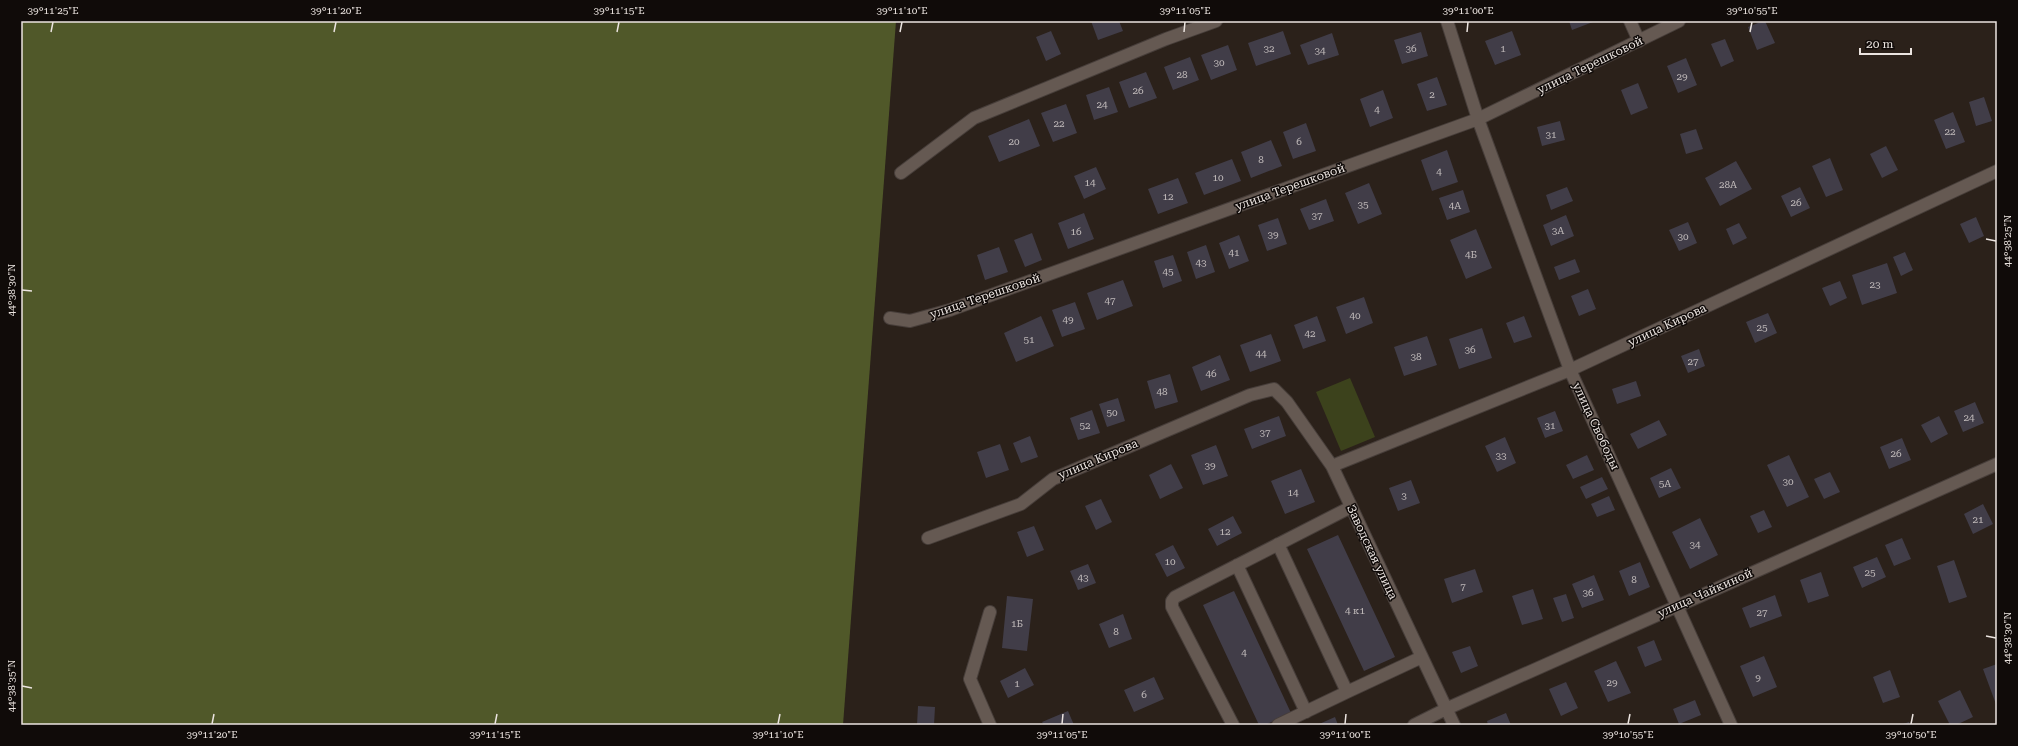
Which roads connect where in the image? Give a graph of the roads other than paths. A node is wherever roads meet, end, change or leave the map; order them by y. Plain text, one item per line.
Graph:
1 (1216, 21) edge
2 (1447, 21) edge
3 (1630, 21) edge
4 (1679, 21) edge
5 (1639, 41) junction
6 (1478, 119) junction
7 (1997, 171) edge
8 (901, 173) dead end
9 (890, 318) dead end
10 (1570, 370) junction
11 (1274, 389) joint
12 (1997, 464) edge
13 (1332, 466) junction
14 (1351, 506) junction
15 (928, 538) dead end
16 (1278, 544) junction
17 (1237, 565) junction
18 (1678, 605) junction
19 (990, 612) dead end
20 (1422, 657) junction
21 (1347, 692) junction
22 (1446, 709) junction
23 (1306, 712) junction
24 (990, 725) edge
25 (1233, 725) edge
26 (1278, 725) edge
27 (1414, 725) edge
28 (1454, 725) edge
29 (1731, 725) edge

1 - 8 street
2 - 6 street, улица Свободы
3 - 5 street
4 - 5 street, улица Терешковой
5 - 6 street, улица Терешковой
6 - 9 street, улица Терешковой
6 - 10 street, улица Свободы
7 - 10 street, улица Кирова
10 - 13 street, улица Кирова
10 - 18 street, улица Свободы
11 - 13 street, Заводская улица
11 - 15 street, улица Кирова
12 - 18 street, улица Чайкиной
13 - 14 street, Заводская улица
14 - 16 street
14 - 20 street, Заводская улица
16 - 17 street
16 - 21 street
17 - 23 street
17 - 25 street
18 - 22 street, улица Чайкиной
18 - 29 street, улица Свободы
19 - 24 street
20 - 21 street
20 - 22 street, Заводская улица
21 - 23 street
22 - 27 street, улица Чайкиной
22 - 28 street, Заводская улица
23 - 26 street

